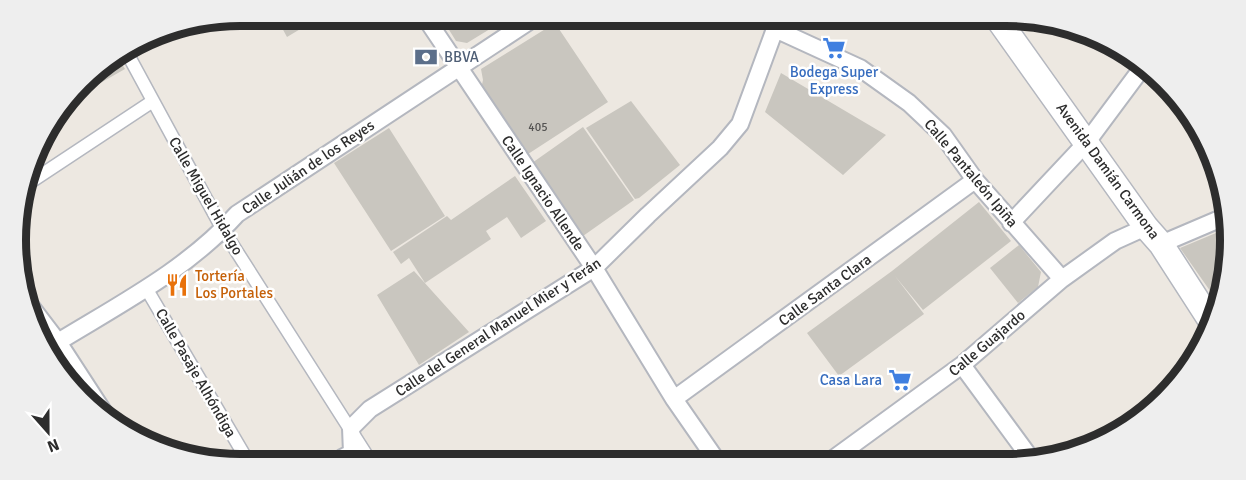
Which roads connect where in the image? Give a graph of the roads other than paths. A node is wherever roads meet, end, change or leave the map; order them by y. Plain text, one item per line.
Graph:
1 (431, 26) edge
2 (522, 26) edge
3 (777, 26) edge
4 (782, 26) edge
5 (1003, 26) edge
6 (129, 57) edge
7 (459, 67) junction
8 (1139, 72) edge
9 (153, 101) junction
10 (1087, 142) junction
11 (34, 179) edge
12 (975, 180) junction
13 (1219, 218) edge
14 (1011, 223) junction
15 (223, 230) junction
16 (1154, 235) junction
17 (594, 268) junction
18 (1062, 279) junction
19 (146, 288) junction
20 (1207, 315) edge
21 (41, 320) edge
22 (58, 342) junction
23 (962, 365) junction
24 (92, 396) edge
25 (674, 399) junction
26 (351, 428) junction
27 (1027, 453) edge
28 (244, 454) edge
29 (350, 454) edge
30 (366, 454) edge
31 (708, 454) edge
32 (840, 454) edge

1 - 7 street, Calle Ignacio Allende
2 - 7 street, Calle Julián de los Reyes
3 - 17 street, Calle del General Manuel Mier y Terán
4 - 12 street, Calle Pantaleón Ipiña
5 - 10 main road, Avenida Damián Carmona
6 - 9 street, Calle Miguel Hidalgo
7 - 15 street, Calle Julián de los Reyes
7 - 17 street, Calle Ignacio Allende
8 - 10 street
9 - 11 street
9 - 15 street, Calle Miguel Hidalgo
10 - 14 street
10 - 16 main road, Avenida Damián Carmona
12 - 14 street, Calle Pantaleón Ipiña
12 - 25 street, Calle Santa Clara
13 - 16 street, Calle Guajardo
14 - 18 street, Calle Pantaleón Ipiña
15 - 19 street, Calle Julián de los Reyes
15 - 26 street, Calle Miguel Hidalgo
16 - 18 street, Calle Guajardo
16 - 20 main road, Avenida Damián Carmona
17 - 25 street, Calle Ignacio Allende
17 - 26 street, Calle del General Manuel Mier y Terán
18 - 23 street, Calle Guajardo
19 - 22 street, Calle Julián de los Reyes
19 - 28 street, Calle Pasaje Alhóndiga
21 - 22 street
22 - 24 street
23 - 27 street
23 - 32 street, Calle Guajardo
25 - 31 street, Calle Ignacio Allende
26 - 29 street
26 - 30 street, Calle Miguel Hidalgo

